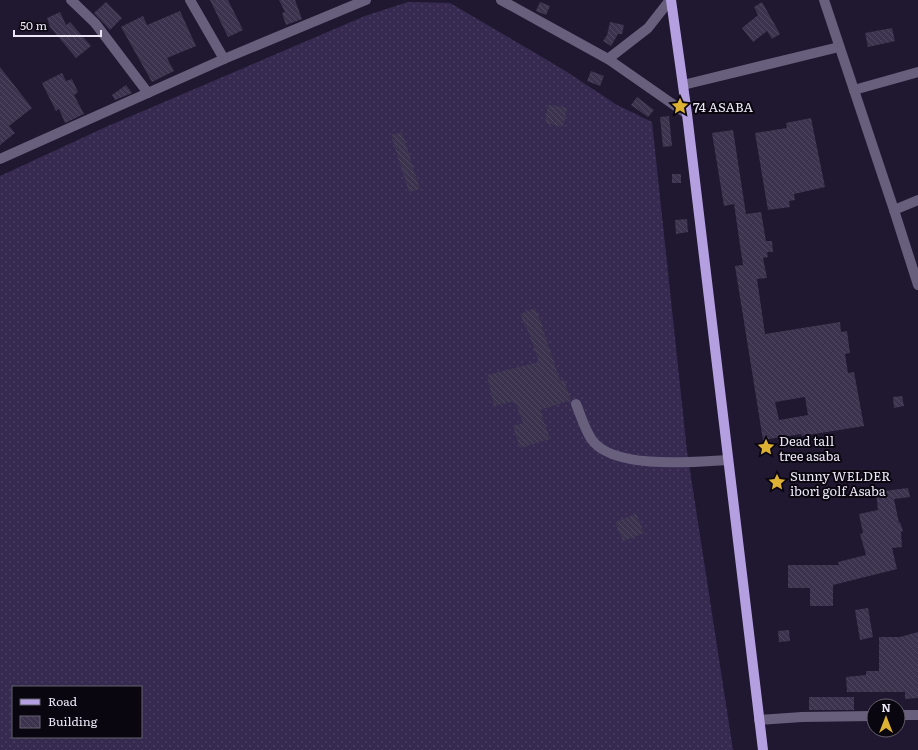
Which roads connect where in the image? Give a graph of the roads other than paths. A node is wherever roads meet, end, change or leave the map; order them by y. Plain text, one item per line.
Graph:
1 (71, 0) edge
2 (190, 0) edge
3 (366, 0) edge
4 (501, 0) edge
5 (670, 0) edge
6 (824, 0) edge
7 (840, 47) junction
8 (608, 59) junction
9 (224, 60) junction
10 (918, 72) edge
11 (683, 86) junction
12 (854, 90) junction
13 (148, 93) junction
14 (687, 114) junction
15 (0, 159) edge
16 (918, 200) edge
17 (894, 210) junction
18 (918, 285) edge
19 (576, 404) dead end
20 (728, 460) junction
21 (918, 714) edge
22 (906, 715) edge
23 (866, 716) edge
24 (759, 720) junction
25 (763, 750) edge

1 - 13 street
2 - 9 street
3 - 9 street
4 - 8 street
5 - 8 street
5 - 11 main road
6 - 7 street
7 - 11 street
7 - 12 street
8 - 14 street
9 - 13 street
10 - 12 street
11 - 14 main road
12 - 17 street
13 - 15 street
14 - 20 main road
16 - 17 street
17 - 18 street
19 - 20 street
20 - 24 main road
21 - 22 street
23 - 24 street
24 - 25 main road

